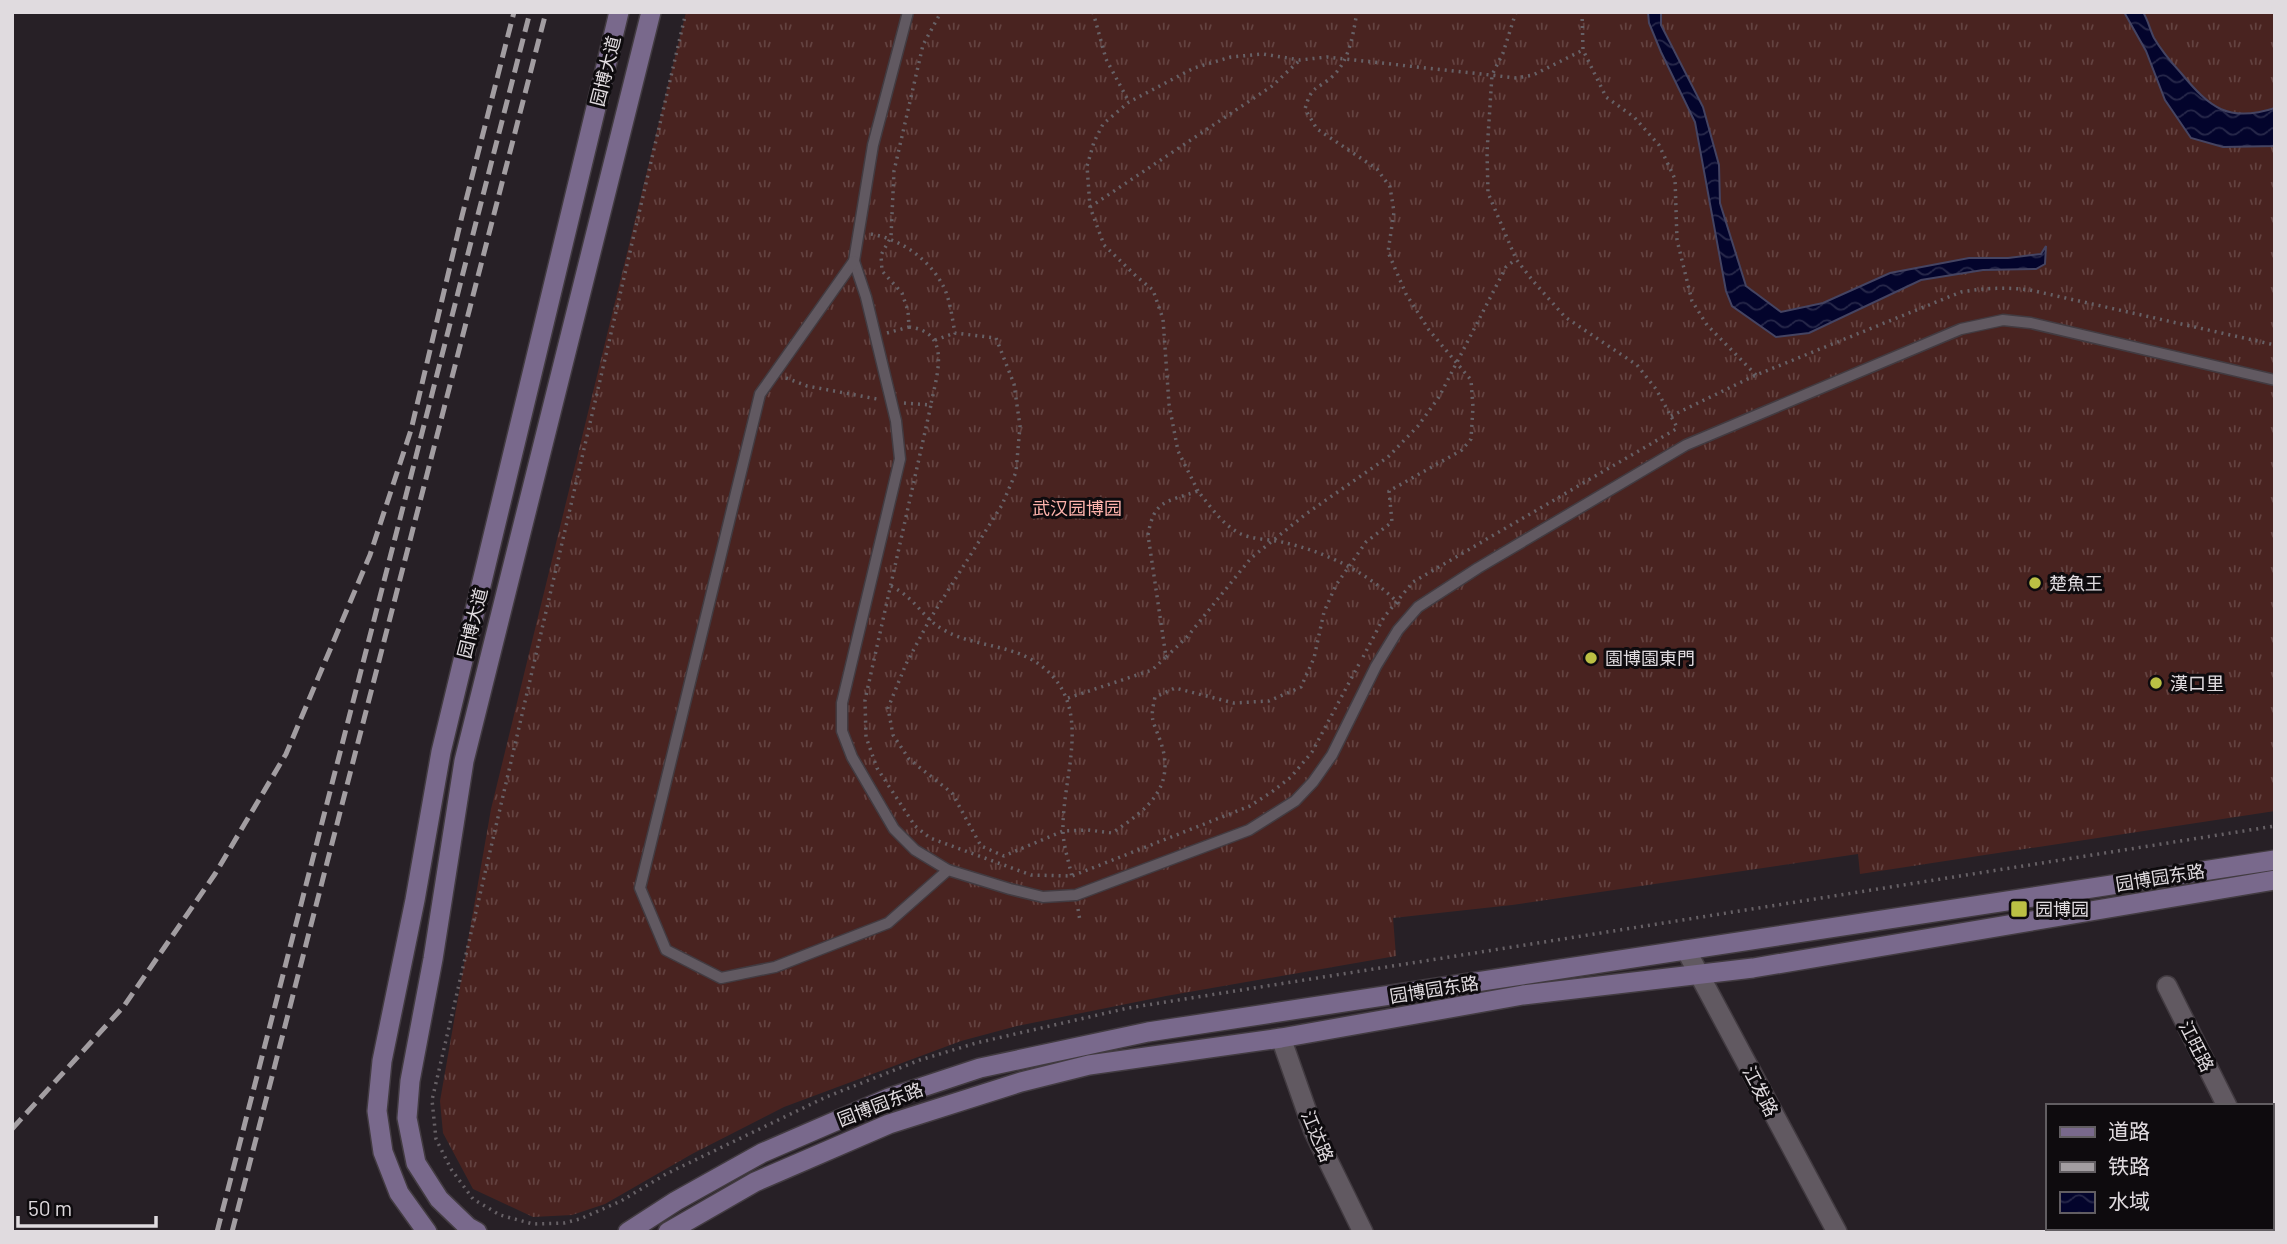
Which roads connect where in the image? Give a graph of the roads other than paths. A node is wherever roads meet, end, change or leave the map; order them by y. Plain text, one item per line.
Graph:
1 (619, 12) edge
2 (651, 12) edge
3 (908, 12) edge
4 (854, 261) junction
5 (2275, 380) edge
6 (2275, 860) edge
7 (947, 870) junction
8 (2275, 880) edge
9 (1686, 950) junction
10 (1698, 974) junction
11 (2167, 986) dead end
12 (1281, 1038) junction
13 (2226, 1104) edge
14 (426, 1231) edge
15 (477, 1232) edge
16 (628, 1232) edge
17 (668, 1232) edge
18 (1363, 1232) edge
19 (1837, 1232) edge

1 - 14 main road, 园博大道
2 - 15 main road, 园博大道
3 - 4 lane
4 - 7 lane
4 - 7 lane
5 - 7 lane
6 - 9 main road, 园博园东路
8 - 10 main road, 园博园东路
9 - 10 street, 江发路
9 - 16 main road, 园博园东路
10 - 12 main road, 园博园东路
10 - 19 street, 江发路
11 - 13 street, 江旺路
12 - 17 main road, 园博园东路
12 - 18 street, 江达路

